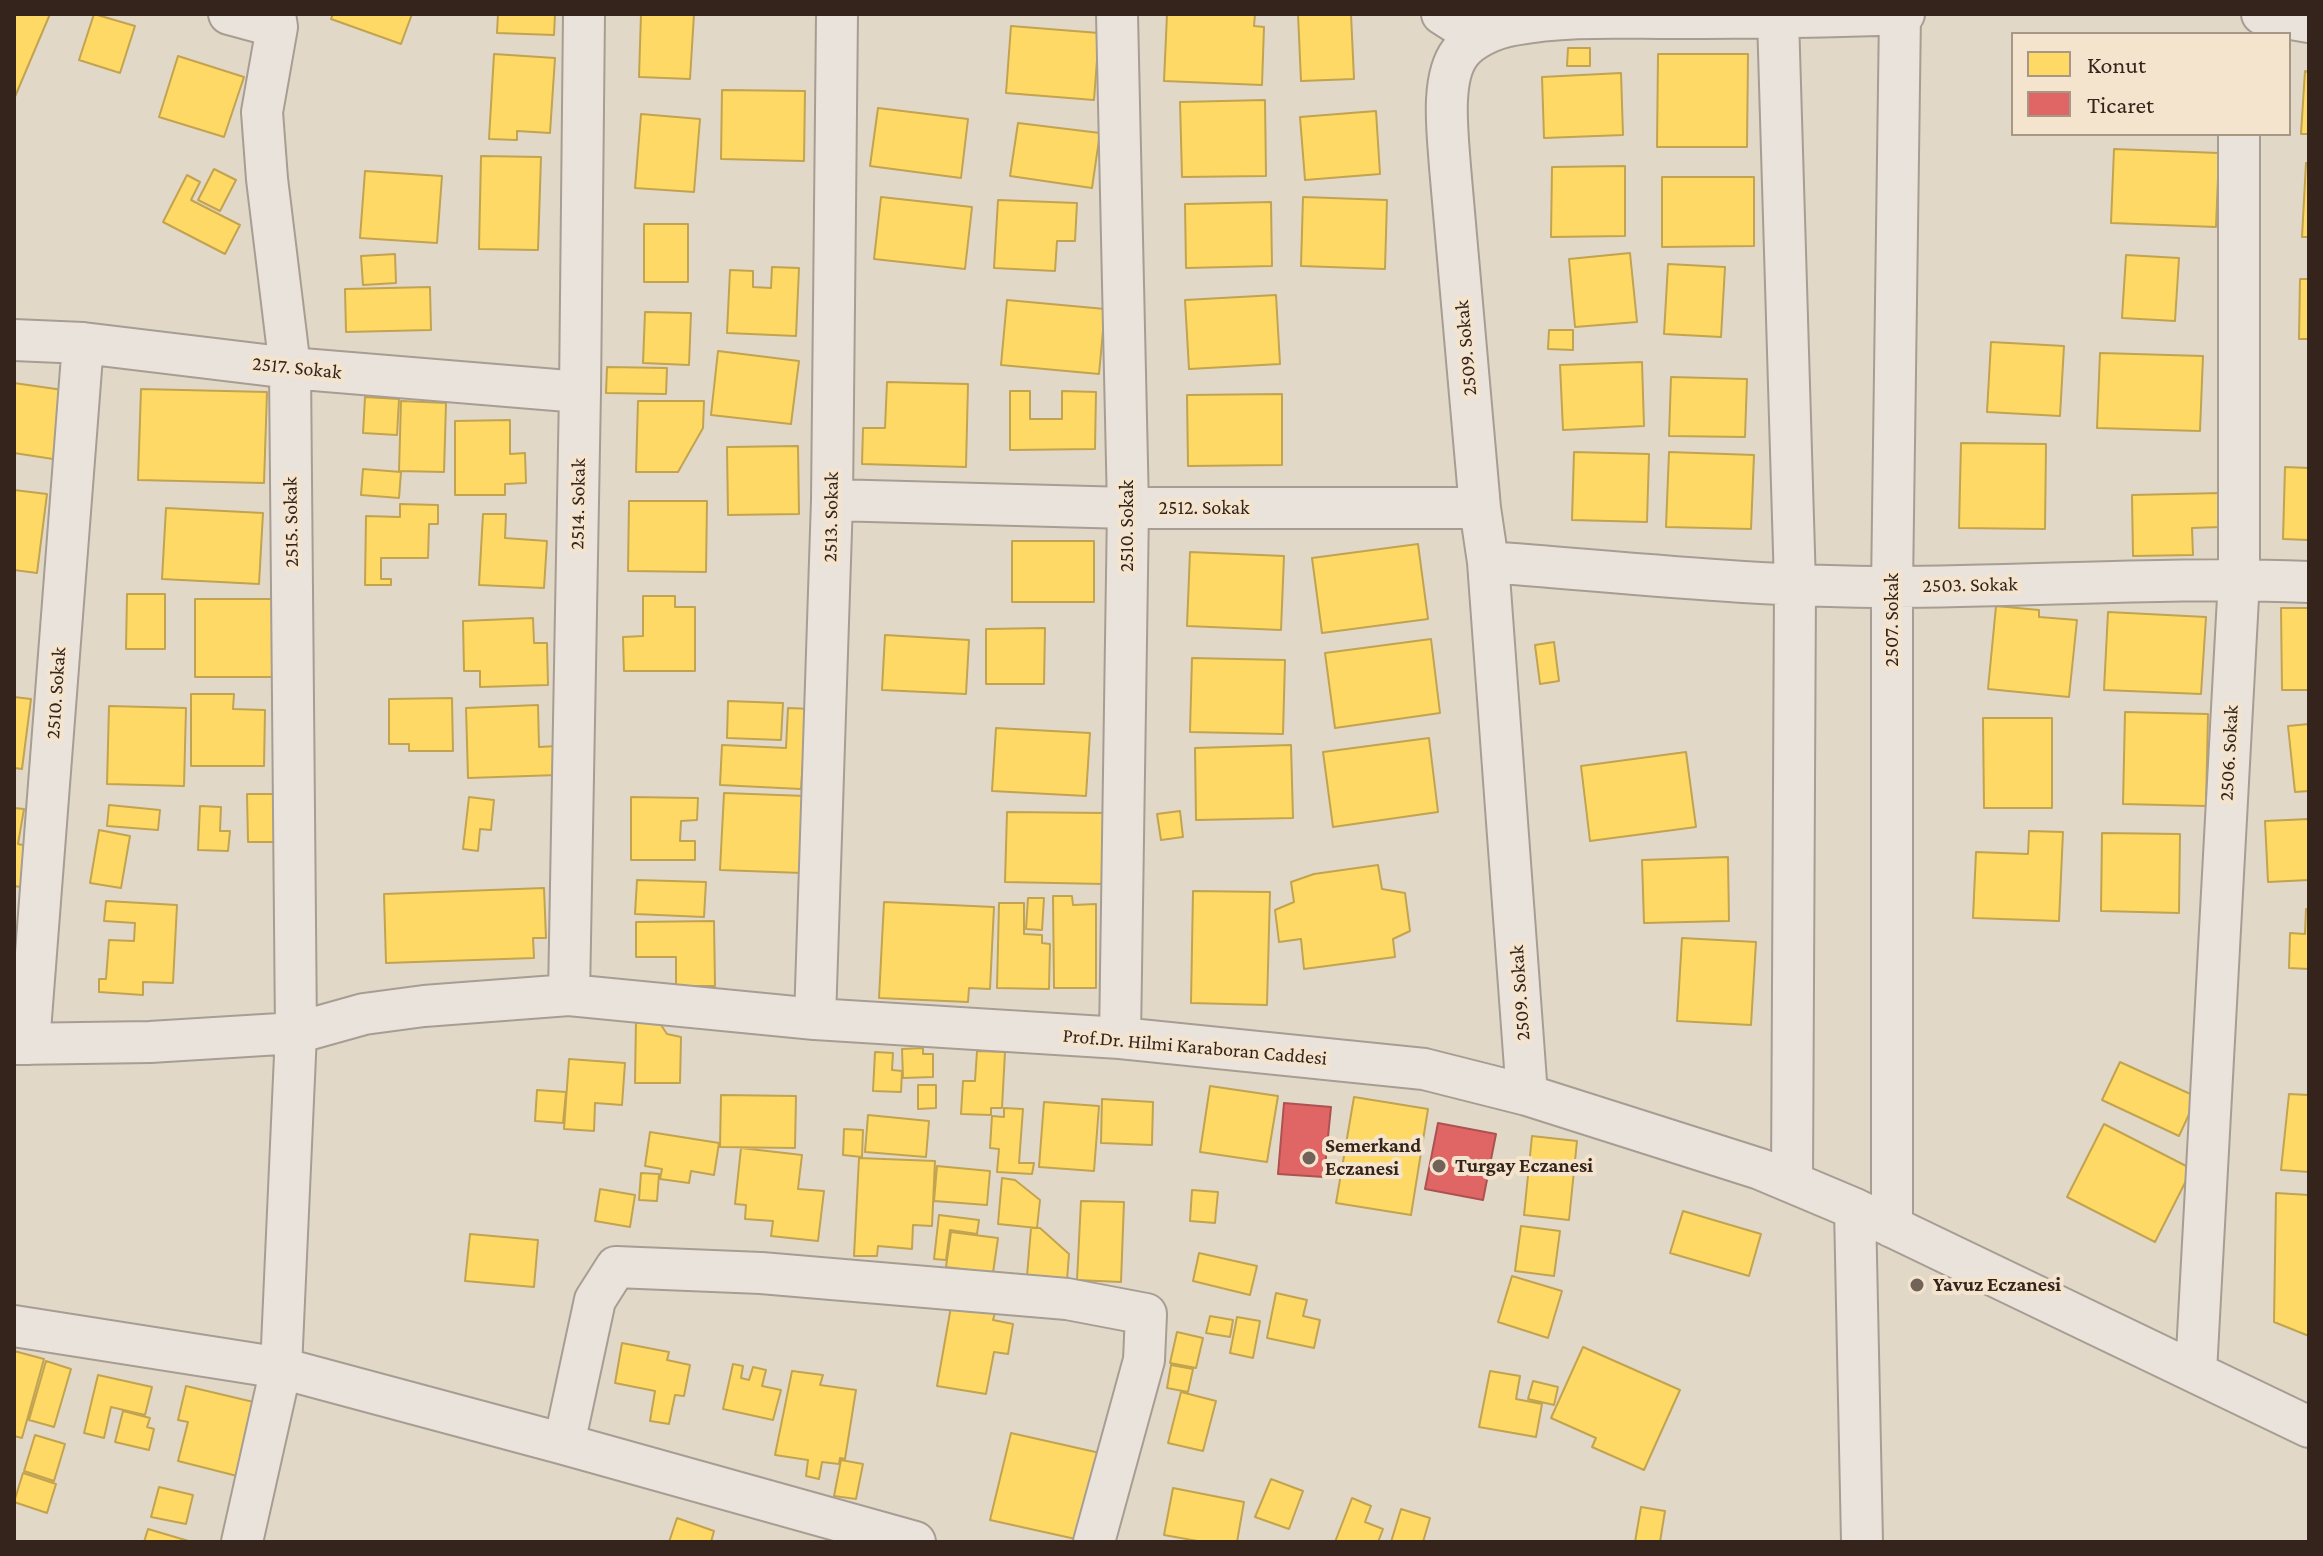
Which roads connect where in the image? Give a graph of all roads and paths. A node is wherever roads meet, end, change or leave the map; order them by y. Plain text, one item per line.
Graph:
1 (229, 14) edge
2 (584, 14) edge
3 (837, 14) edge
4 (1117, 14) edge
5 (1442, 14) edge
6 (1901, 14) edge
7 (2262, 14) edge
8 (1646, 16) edge
9 (1778, 18) junction
10 (276, 20) edge
11 (2309, 22) edge
12 (1478, 37) junction
13 (2239, 136) edge
14 (14, 340) edge
15 (83, 343) junction
16 (290, 368) junction
17 (580, 392) junction
18 (832, 500) junction
19 (1128, 508) junction
20 (1480, 508) junction
21 (1488, 562) junction
22 (2239, 579) junction
23 (2309, 582) edge
24 (1795, 585) junction
25 (1892, 587) junction
26 (569, 995) junction
27 (815, 1019) junction
28 (296, 1033) junction
29 (1120, 1038) junction
30 (21, 1044) edge
31 (1527, 1095) junction
32 (1792, 1181) junction
33 (1855, 1209) junction
34 (1892, 1227) junction
35 (14, 1326) edge
36 (281, 1368) junction
37 (2196, 1372) junction
38 (2309, 1427) edge
39 (564, 1444) junction
40 (242, 1542) edge
41 (915, 1542) edge
42 (1094, 1542) edge
43 (1862, 1542) edge

1 - 10 street
2 - 17 street, 2514. Sokak
3 - 18 street, 2513. Sokak
4 - 19 street, 2510. Sokak
5 - 12 street
6 - 9 street
6 - 25 street, 2507. Sokak
7 - 11 street
8 - 9 street
8 - 12 street
9 - 24 street
10 - 16 street, 2515. Sokak
12 - 20 street, 2509. Sokak
13 - 22 street, 2506. Sokak
14 - 15 street, 2517. Sokak
15 - 16 street, 2517. Sokak
15 - 30 street, 2510. Sokak
16 - 17 street, 2517. Sokak
16 - 28 street, 2515. Sokak
17 - 26 street, 2514. Sokak
18 - 19 street, 2512. Sokak
18 - 27 street, 2513. Sokak
19 - 20 street, 2512. Sokak
19 - 29 street, 2510. Sokak
20 - 21 street, 2509. Sokak
21 - 24 street, 2503. Sokak
21 - 31 street, 2509. Sokak
22 - 23 street, 2503. Sokak
22 - 25 street, 2503. Sokak
22 - 37 street, 2506. Sokak
24 - 25 street, 2503. Sokak
24 - 32 street
25 - 34 street, 2507. Sokak
26 - 27 street, Prof.Dr. Hilmi Karaboran Caddesi
26 - 28 street, Prof.Dr. Hilmi Karaboran Caddesi
27 - 29 street, Prof.Dr. Hilmi Karaboran Caddesi
28 - 30 street, Prof.Dr. Hilmi Karaboran Caddesi
28 - 36 street, 2515. Sokak
29 - 31 street, Prof.Dr. Hilmi Karaboran Caddesi
31 - 32 street, Prof.Dr. Hilmi Karaboran Caddesi
32 - 33 street, Prof.Dr. Hilmi Karaboran Caddesi
33 - 34 street, Prof.Dr. Hilmi Karaboran Caddesi
33 - 43 street
34 - 37 street, Prof.Dr. Hilmi Karaboran Caddesi
35 - 36 street
36 - 39 street
36 - 40 street, 2515. Sokak
37 - 38 street, Prof.Dr. Hilmi Karaboran Caddesi
39 - 41 street
39 - 42 street

